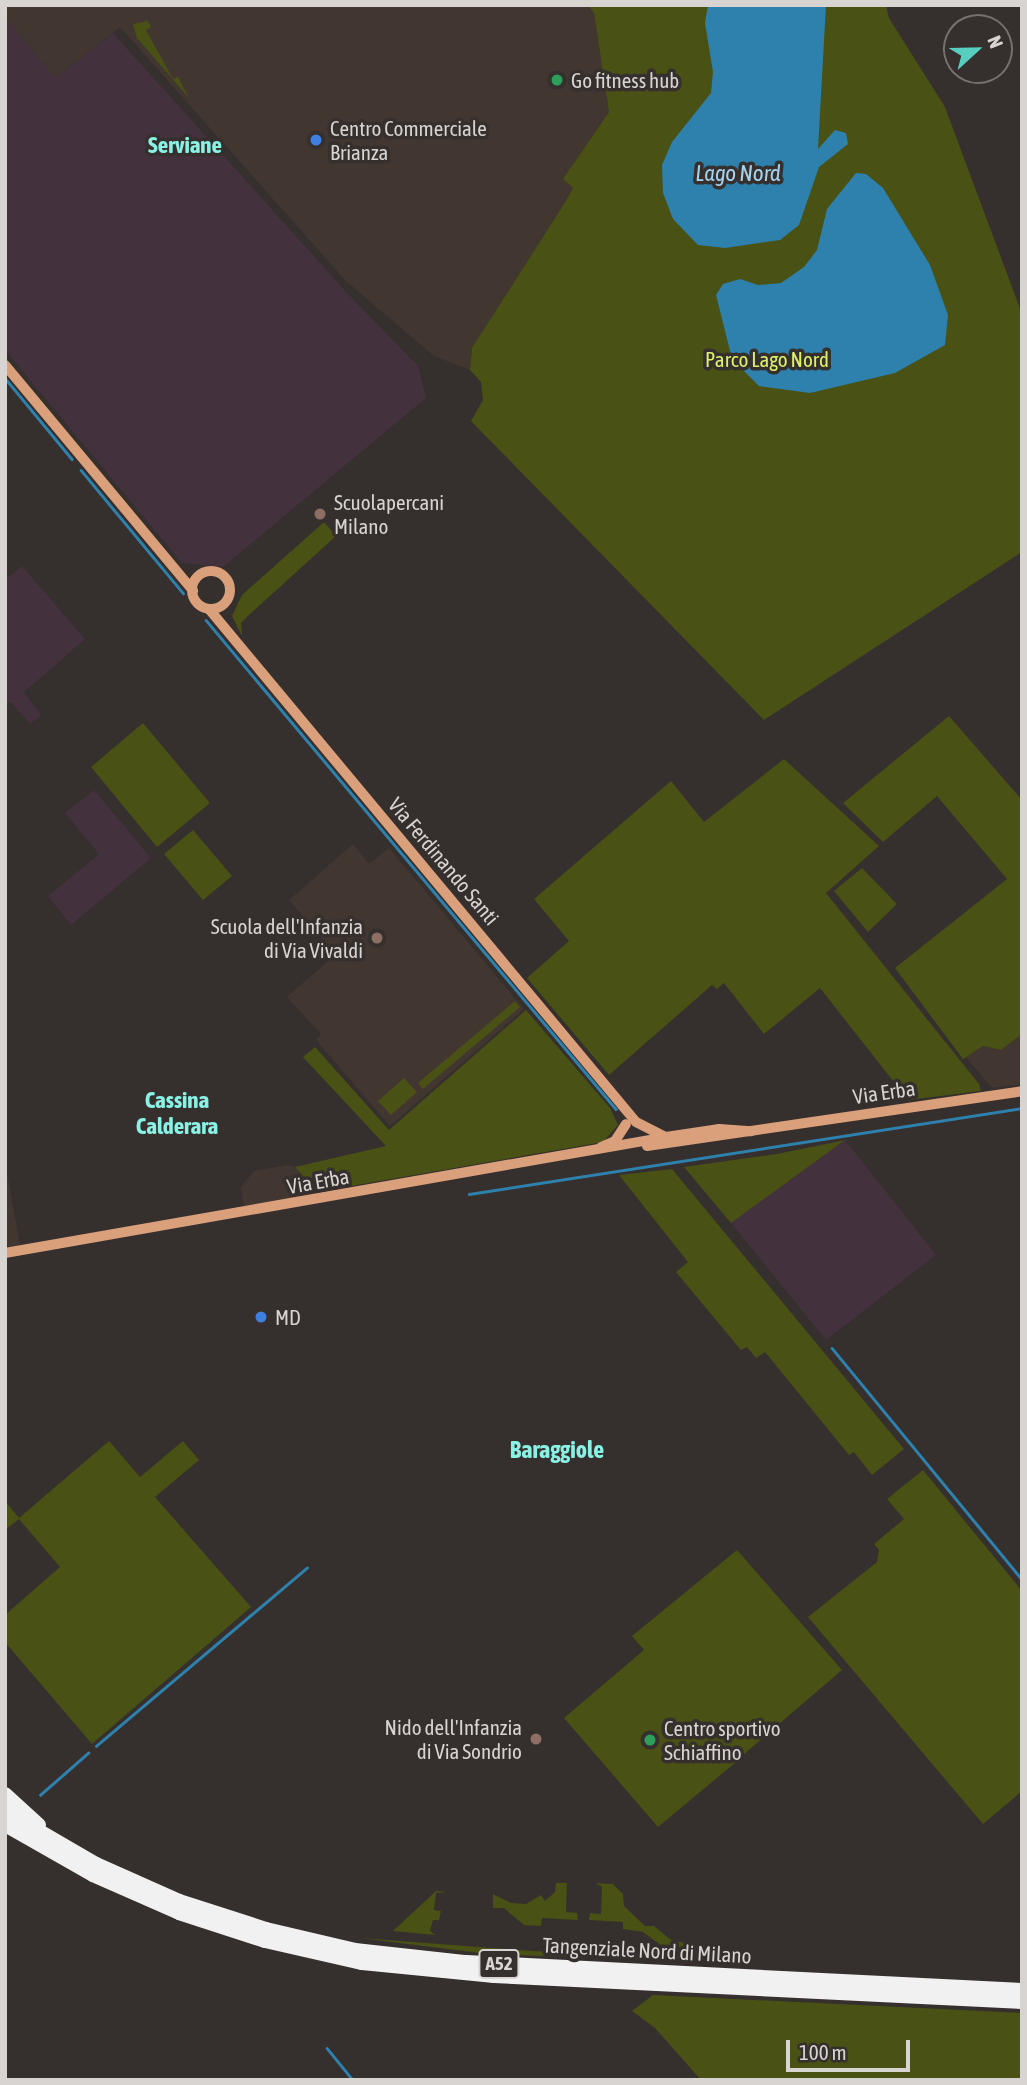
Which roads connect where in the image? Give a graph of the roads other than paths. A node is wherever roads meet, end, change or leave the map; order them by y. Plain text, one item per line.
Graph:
1 (5, 365) edge
2 (174, 568) junction
3 (201, 575) junction
4 (193, 591) junction
5 (226, 602) junction
6 (209, 609) junction
7 (236, 641) junction
8 (1022, 1091) edge
9 (631, 1123) junction
10 (751, 1131) junction
11 (666, 1137) junction
12 (636, 1146) junction
13 (589, 1154) junction
14 (5, 1253) edge
15 (5, 1794) edge
16 (5, 1811) edge
17 (5, 1825) edge
18 (5, 1837) edge
19 (59, 1851) junction
20 (1022, 1990) edge
21 (1022, 2002) edge

1 - 2 main road
2 - 3 main road
2 - 4 main road
3 - 4 main road
3 - 5 main road
4 - 6 main road
5 - 6 main road
5 - 7 main road, Via Ferdinando Santi
6 - 7 main road, Via Ferdinando Santi
7 - 9 main road, Via Ferdinando Santi
8 - 10 main road, Via Erba
9 - 11 main road
9 - 12 main road, Via Ferdinando Santi
9 - 13 main road
10 - 11 main road, Via Erba
10 - 12 main road, Via Erba
11 - 12 main road, Via Erba
12 - 13 main road, Via Erba
13 - 14 main road, Via Erba
15 - 19 highway, A52
16 - 19 highway, Tangenziale Nord di Milano / A52
17 - 19 highway, Tangenziale Nord di Milano / A52
18 - 19 highway, A52
19 - 20 highway, Tangenziale Nord di Milano / A52
19 - 21 highway, Tangenziale Nord di Milano / A52

